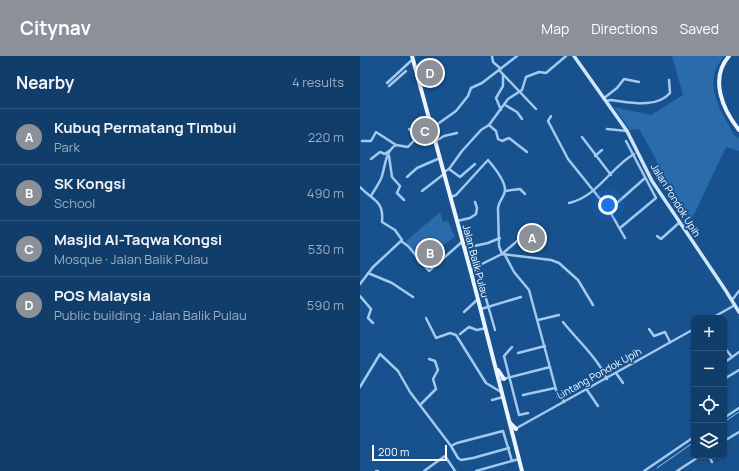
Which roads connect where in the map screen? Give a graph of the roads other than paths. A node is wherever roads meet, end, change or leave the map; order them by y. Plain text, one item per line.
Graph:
1 (492, 56) edge
2 (517, 56) edge
3 (566, 56) edge
4 (574, 56) edge
5 (729, 56) edge
6 (413, 58) edge
7 (500, 70) junction
8 (406, 71) dead end
9 (422, 71) dead end
10 (503, 75) junction
11 (669, 80) dead end
12 (639, 82) dead end
13 (420, 85) junction
14 (518, 92) junction
15 (605, 100) junction
16 (505, 105) junction
17 (536, 109) dead end
18 (501, 110) junction
19 (551, 116) dead end
20 (522, 119) dead end
21 (489, 125) junction
22 (432, 128) junction
23 (410, 129) dead end
24 (607, 129) dead end
25 (739, 130) edge
26 (627, 131) junction
27 (457, 133) dead end
28 (434, 135) junction
29 (416, 136) junction
30 (582, 137) dead end
31 (362, 141) dead end
32 (436, 141) junction
33 (626, 141) dead end
34 (396, 145) junction
35 (390, 150) junction
36 (602, 150) dead end
37 (527, 152) dead end
38 (639, 153) junction
39 (633, 155) junction
40 (389, 156) junction
41 (595, 156) junction
42 (440, 158) junction
43 (371, 159) dead end
44 (475, 164) dead end
45 (449, 170) junction
46 (444, 173) junction
47 (611, 175) junction
48 (407, 177) dead end
49 (645, 178) junction
50 (360, 187) edge
51 (594, 190) junction
52 (422, 191) dead end
53 (505, 191) junction
54 (525, 194) dead end
55 (371, 196) junction
56 (451, 197) junction
57 (404, 200) dead end
58 (475, 202) dead end
59 (569, 203) dead end
60 (609, 210) junction
61 (457, 221) junction
62 (680, 222) junction
63 (531, 225) dead end
64 (620, 228) junction
65 (657, 236) dead end
66 (500, 238) junction
67 (625, 238) dead end
68 (401, 241) junction
69 (463, 241) junction
70 (464, 248) junction
71 (503, 255) junction
72 (477, 267) junction
73 (470, 270) junction
74 (368, 273) junction
75 (360, 284) edge
76 (739, 291) edge
77 (360, 296) edge
78 (413, 297) dead end
79 (521, 297) dead end
80 (478, 299) junction
81 (732, 300) junction
82 (592, 305) dead end
83 (735, 305) junction
84 (488, 307) junction
85 (481, 309) junction
86 (464, 312) dead end
87 (739, 312) edge
88 (558, 315) dead end
89 (717, 315) edge
90 (426, 318) dead end
91 (538, 320) junction
92 (563, 322) dead end
93 (373, 323) dead end
94 (486, 328) junction
95 (649, 329) dead end
96 (494, 330) dead end
97 (691, 330) edge
98 (460, 334) dead end
99 (670, 342) junction
100 (545, 346) junction
101 (512, 348) dead end
102 (727, 351) edge
103 (739, 352) edge
104 (518, 353) dead end
105 (732, 357) junction
106 (428, 359) dead end
107 (727, 361) edge
108 (550, 367) junction
109 (739, 370) edge
110 (616, 373) junction
111 (510, 377) junction
112 (727, 377) edge
113 (606, 378) junction
114 (502, 379) junction
115 (623, 383) dead end
116 (360, 387) edge
117 (555, 388) junction
118 (586, 390) junction
119 (502, 394) junction
120 (524, 395) dead end
121 (492, 400) dead end
122 (564, 402) junction
123 (420, 405) junction
124 (598, 406) dead end
125 (739, 408) edge
126 (528, 413) dead end
127 (727, 416) edge
128 (514, 430) junction
129 (739, 432) edge
130 (513, 437) junction
131 (507, 439) junction
132 (691, 439) edge
133 (727, 439) edge
134 (451, 446) junction
135 (509, 448) junction
136 (695, 459) edge
137 (710, 459) edge
138 (519, 460) junction
139 (512, 461) junction
140 (712, 462) dead end
141 (424, 471) edge
142 (455, 471) edge
143 (476, 471) edge
144 (522, 471) edge
145 (644, 471) edge
146 (677, 471) edge

1 - 7 street
2 - 7 street
3 - 14 street
4 - 15 main road, Jalan Pondok Upih
5 - 25 main road
6 - 8 street
6 - 13 main road, Jalan Balik Pulau
7 - 10 street
7 - 22 street
9 - 13 street
10 - 14 street
10 - 18 street
11 - 15 street
12 - 15 street
13 - 22 main road, Jalan Balik Pulau
14 - 16 street
14 - 17 street
15 - 26 main road, Jalan Pondok Upih
16 - 18 street
16 - 20 street
18 - 21 street
19 - 51 street
21 - 37 street
21 - 45 street
22 - 28 main road, Jalan Balik Pulau
23 - 29 street
24 - 26 street
26 - 38 main road, Jalan Pondok Upih
27 - 32 street
28 - 29 street
28 - 32 main road, Jalan Balik Pulau
29 - 34 street
30 - 41 street
31 - 34 street
32 - 42 main road, Jalan Balik Pulau
33 - 39 street
34 - 35 street
35 - 40 street
35 - 43 street
36 - 41 street
38 - 39 street
38 - 62 main road, Jalan Pondok Upih
39 - 47 street
39 - 49 street
40 - 55 street
40 - 57 street
41 - 47 street
42 - 46 main road, Jalan Balik Pulau
42 - 48 street
44 - 45 street
45 - 46 street
46 - 52 street
46 - 56 main road, Jalan Balik Pulau
47 - 51 street
49 - 60 street
49 - 64 street
50 - 55 street
51 - 59 street
51 - 60 street
53 - 54 street
53 - 56 street
53 - 66 street
55 - 68 street
56 - 61 main road, Jalan Balik Pulau
58 - 61 street
60 - 64 street
61 - 69 main road, Jalan Balik Pulau
62 - 65 street
62 - 81 main road, Jalan Pondok Upih
63 - 71 street
64 - 67 street
66 - 70 street
66 - 71 street
68 - 69 street
68 - 74 street
69 - 70 main road, Jalan Balik Pulau
70 - 73 main road, Jalan Balik Pulau
71 - 72 street
71 - 82 street
71 - 91 street
72 - 73 street
72 - 84 street
73 - 80 main road, Jalan Balik Pulau
74 - 75 street
74 - 78 street
76 - 81 street
77 - 93 street
79 - 84 street
80 - 85 main road, Jalan Balik Pulau
80 - 86 street
81 - 83 main road, Jalan Pondok Upih
83 - 87 main road, Jalan Pondok Upih
83 - 89 street
84 - 85 street
84 - 96 street
85 - 94 main road, Jalan Balik Pulau
88 - 91 street
90 - 119 street
91 - 100 street
92 - 113 street
94 - 98 street
94 - 114 main road, Jalan Balik Pulau
95 - 99 street
97 - 99 street, Lintang Pondok Upih
99 - 110 street, Lintang Pondok Upih
100 - 104 street
100 - 108 street
101 - 111 street
102 - 105 street
103 - 105 street
105 - 107 street
106 - 123 street
108 - 111 street
108 - 117 street
109 - 112 street
110 - 113 street, Lintang Pondok Upih
110 - 115 street
111 - 114 street
111 - 126 street
113 - 118 street, Lintang Pondok Upih
114 - 119 main road
116 - 123 street
117 - 120 street
117 - 122 street
118 - 122 street, Lintang Pondok Upih
118 - 124 street
119 - 121 street
119 - 128 main road
122 - 128 street, Lintang Pondok Upih
123 - 134 street
125 - 127 street
128 - 130 main road
129 - 133 street
130 - 131 street
130 - 138 main road
131 - 134 street
131 - 135 street
132 - 145 street
134 - 135 street
135 - 139 street
136 - 146 street
137 - 140 street
138 - 139 street
138 - 144 main road
139 - 143 street
141 - 142 street

